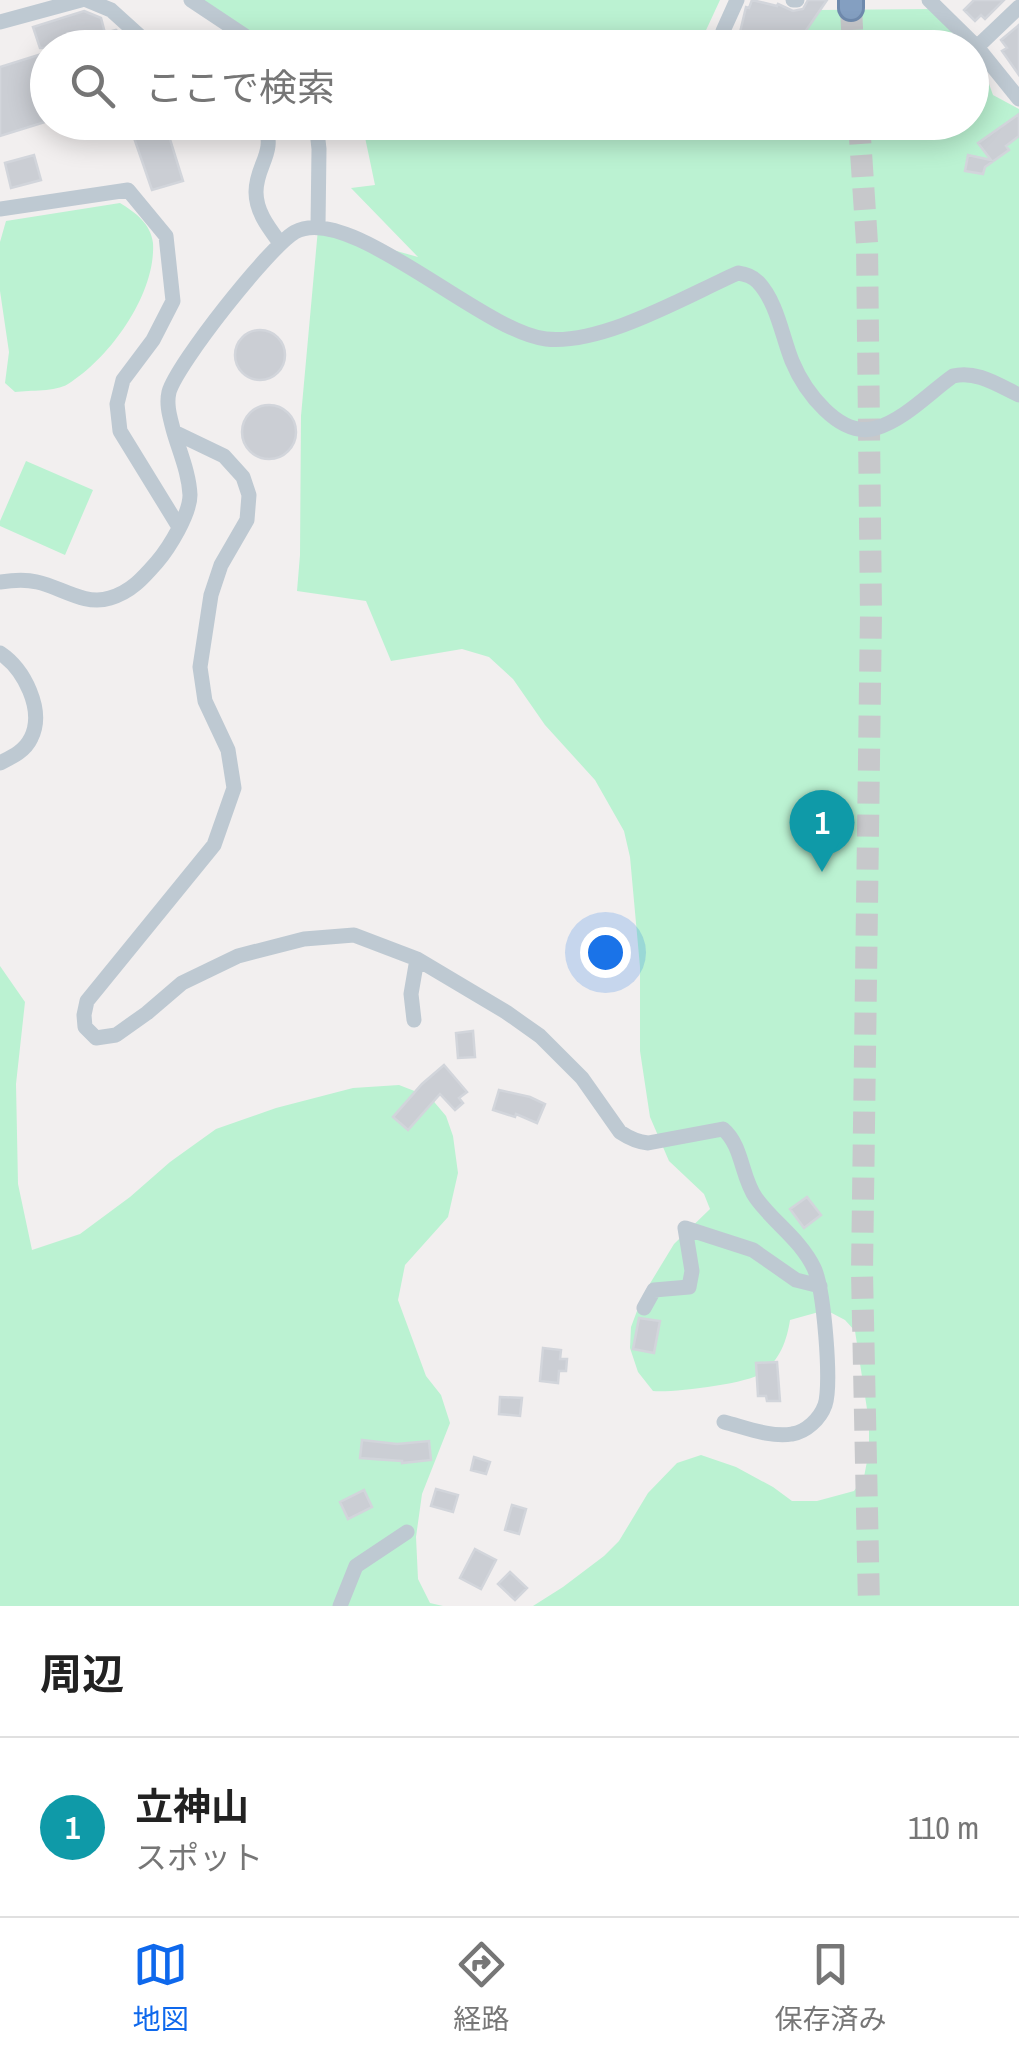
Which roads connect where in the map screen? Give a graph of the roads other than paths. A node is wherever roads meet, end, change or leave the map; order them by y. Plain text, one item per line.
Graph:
1 (84, 0) edge
2 (190, 0) edge
3 (737, 0) edge
4 (929, 0) edge
5 (1019, 7) edge
6 (0, 22) edge
7 (133, 30) edge
8 (236, 30) edge
9 (723, 30) edge
10 (960, 30) edge
11 (989, 35) edge
12 (989, 61) edge
13 (1019, 100) edge
14 (269, 140) edge
15 (318, 140) edge
16 (0, 209) edge
17 (318, 226) junction
18 (280, 242) junction
19 (1019, 395) edge
20 (174, 432) junction
21 (180, 527) junction
22 (0, 582) edge
23 (0, 653) edge
24 (0, 763) edge
25 (418, 960) junction
26 (414, 1020) dead end
27 (820, 1286) junction
28 (644, 1308) dead end
29 (724, 1422) dead end
30 (407, 1532) dead end
31 (340, 1606) edge

1 - 6 street
1 - 7 street
2 - 8 street
3 - 9 street
4 - 10 street
5 - 11 street
12 - 13 street
14 - 18 street
15 - 17 street
16 - 21 street
17 - 18 street
17 - 19 street
18 - 20 street
20 - 21 street
20 - 25 street
21 - 22 street
23 - 24 street
25 - 26 street
25 - 27 street
27 - 28 street
27 - 29 street
30 - 31 street

